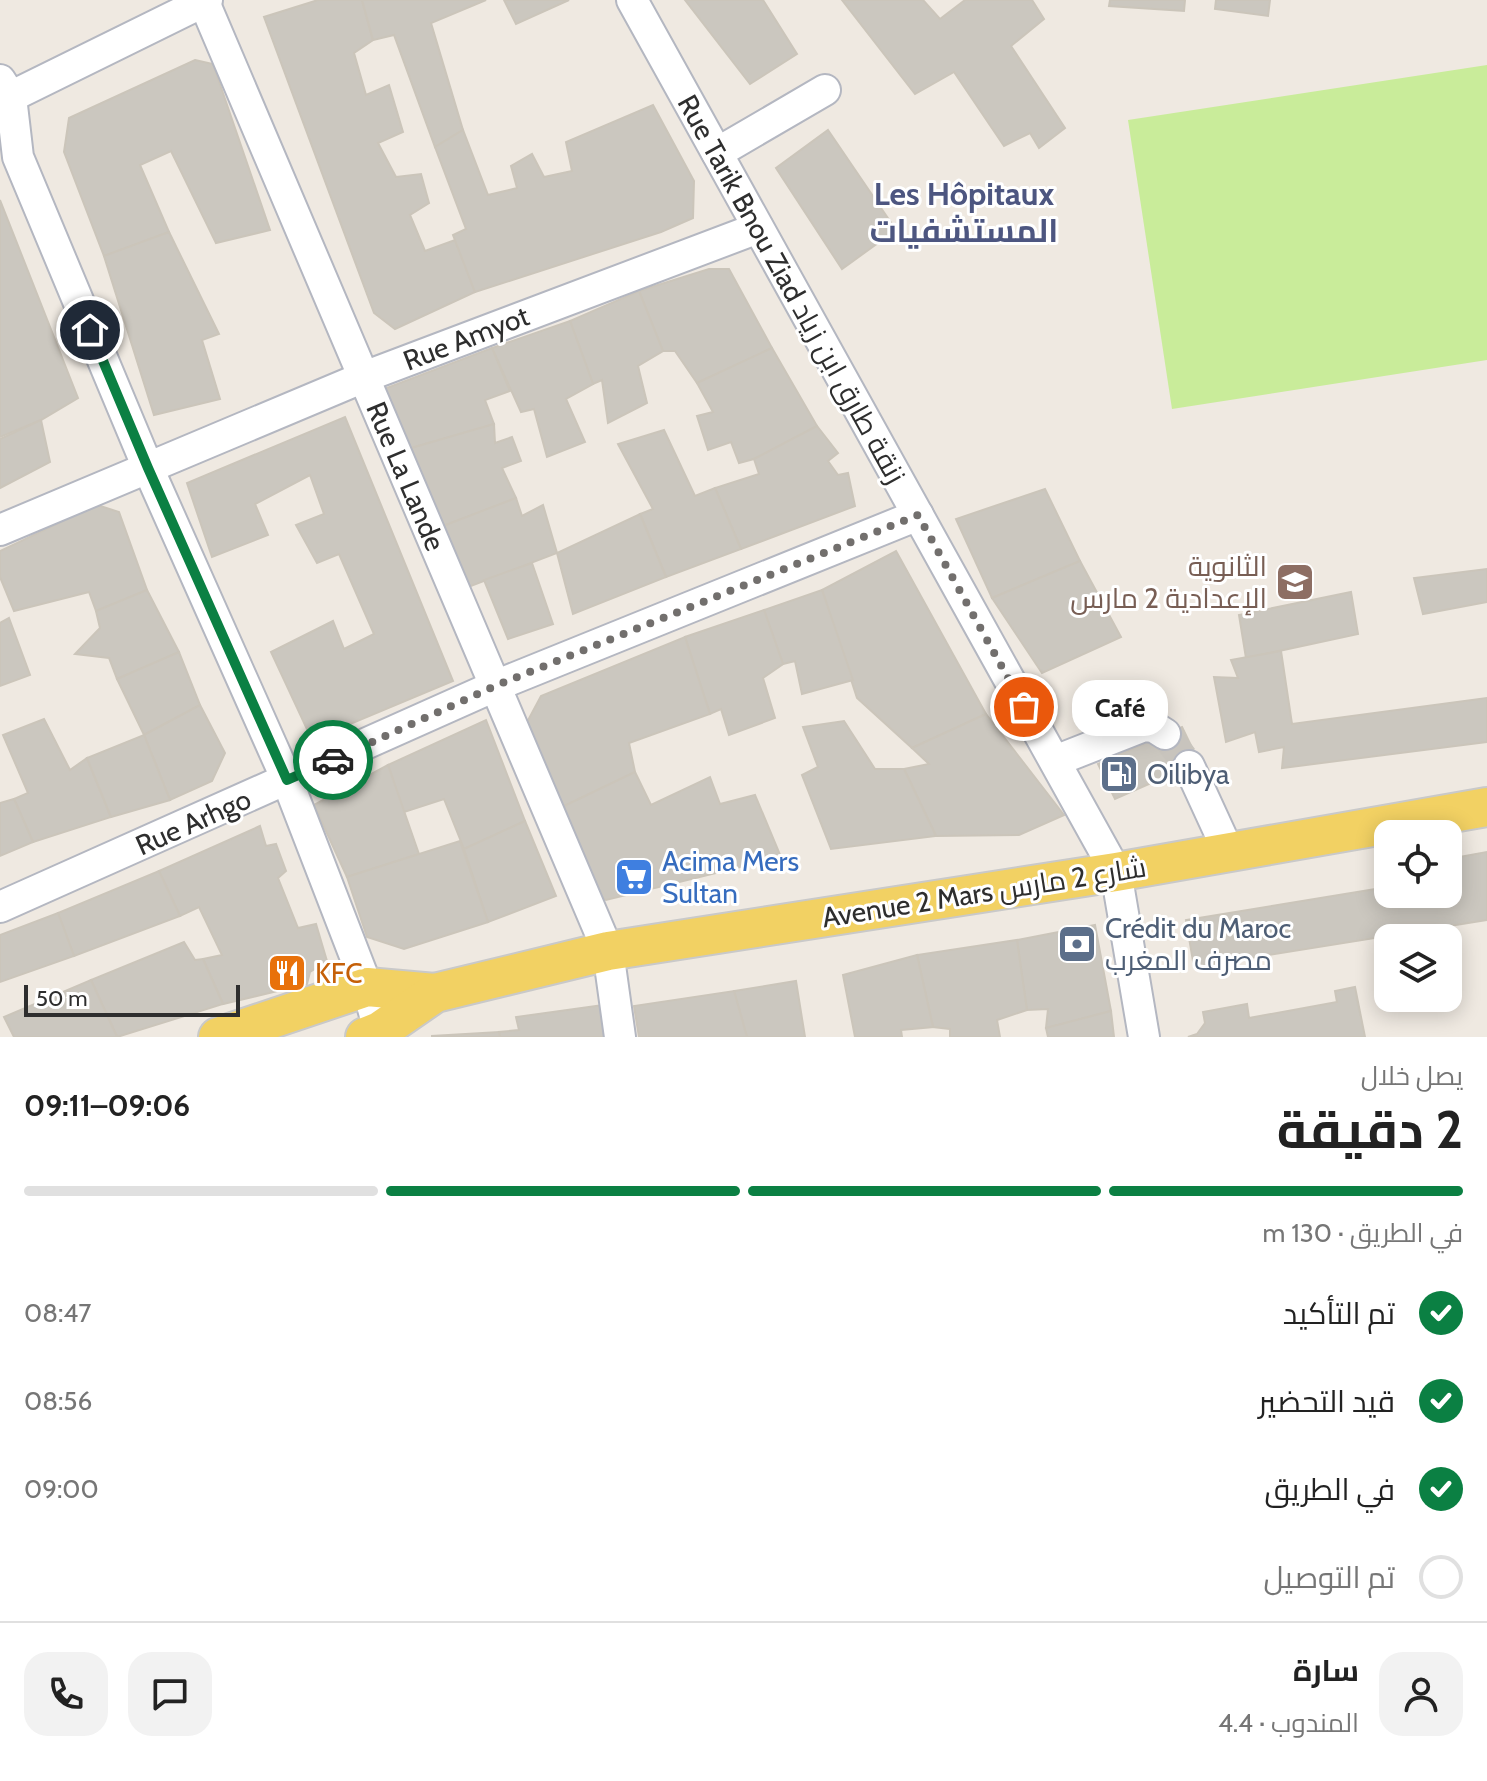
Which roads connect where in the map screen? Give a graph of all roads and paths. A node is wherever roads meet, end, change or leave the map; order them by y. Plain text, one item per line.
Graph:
1 (632, 0) edge
2 (206, 1) edge
3 (825, 90) dead end
4 (4, 93) edge
5 (9, 149) edge
6 (717, 153) junction
7 (758, 228) junction
8 (364, 377) junction
9 (148, 468) junction
10 (918, 515) junction
11 (0, 530) edge
12 (495, 686) junction
13 (1165, 734) dead end
14 (1055, 761) junction
15 (1189, 766) tunnel mouth
16 (287, 780) junction
17 (1487, 807) edge
18 (1229, 853) junction
19 (1116, 872) junction
20 (0, 907) edge
21 (608, 951) junction
22 (367, 987) junction
23 (435, 993) junction
24 (375, 1035) edge
25 (218, 1037) edge
26 (620, 1037) edge
27 (1144, 1037) edge

1 - 6 street, Rue Tarik Bnou Ziad زنقة طارق ابن زياد
2 - 4 street
2 - 8 street, Rue La Lande
3 - 6 street
4 - 5 street
5 - 9 street
6 - 7 street, Rue Tarik Bnou Ziad زنقة طارق ابن زياد
7 - 8 street, Rue Amyot
7 - 10 street, Rue Tarik Bnou Ziad زنقة طارق ابن زياد
8 - 9 street, Rue Amyot
8 - 12 street, Rue La Lande
9 - 11 street, Rue Amyot
9 - 16 street
10 - 12 street, Rue Arhgo
10 - 14 street, Rue Tarik Bnou Ziad زنقة طارق ابن زياد
12 - 16 street, Rue Arhgo
12 - 21 street, Rue La Lande
13 - 14 street
14 - 19 street, Rue Tarik Bnou Ziad زنقة طارق ابن زياد
15 - 18 street
16 - 20 street, Rue Arhgo
16 - 22 street
17 - 18 main road, Avenue 2 Mars شارع 2 مارس
18 - 19 main road, Avenue 2 Mars شارع 2 مارس
19 - 21 main road, Avenue 2 Mars شارع 2 مارس
19 - 27 street, Rue Tarik Bnou Ziad زنقة طارق ابن زياد
21 - 23 main road, Avenue 2 Mars شارع 2 مارس
21 - 26 street, Rue La Lande
22 - 23 main road, Avenue 2 Mars شارع 2 مارس
22 - 24 street
22 - 25 main road, Avenue 2 Mars شارع 2 مارس
23 - 24 main road, Avenue 2 Mars شارع 2 مارس

